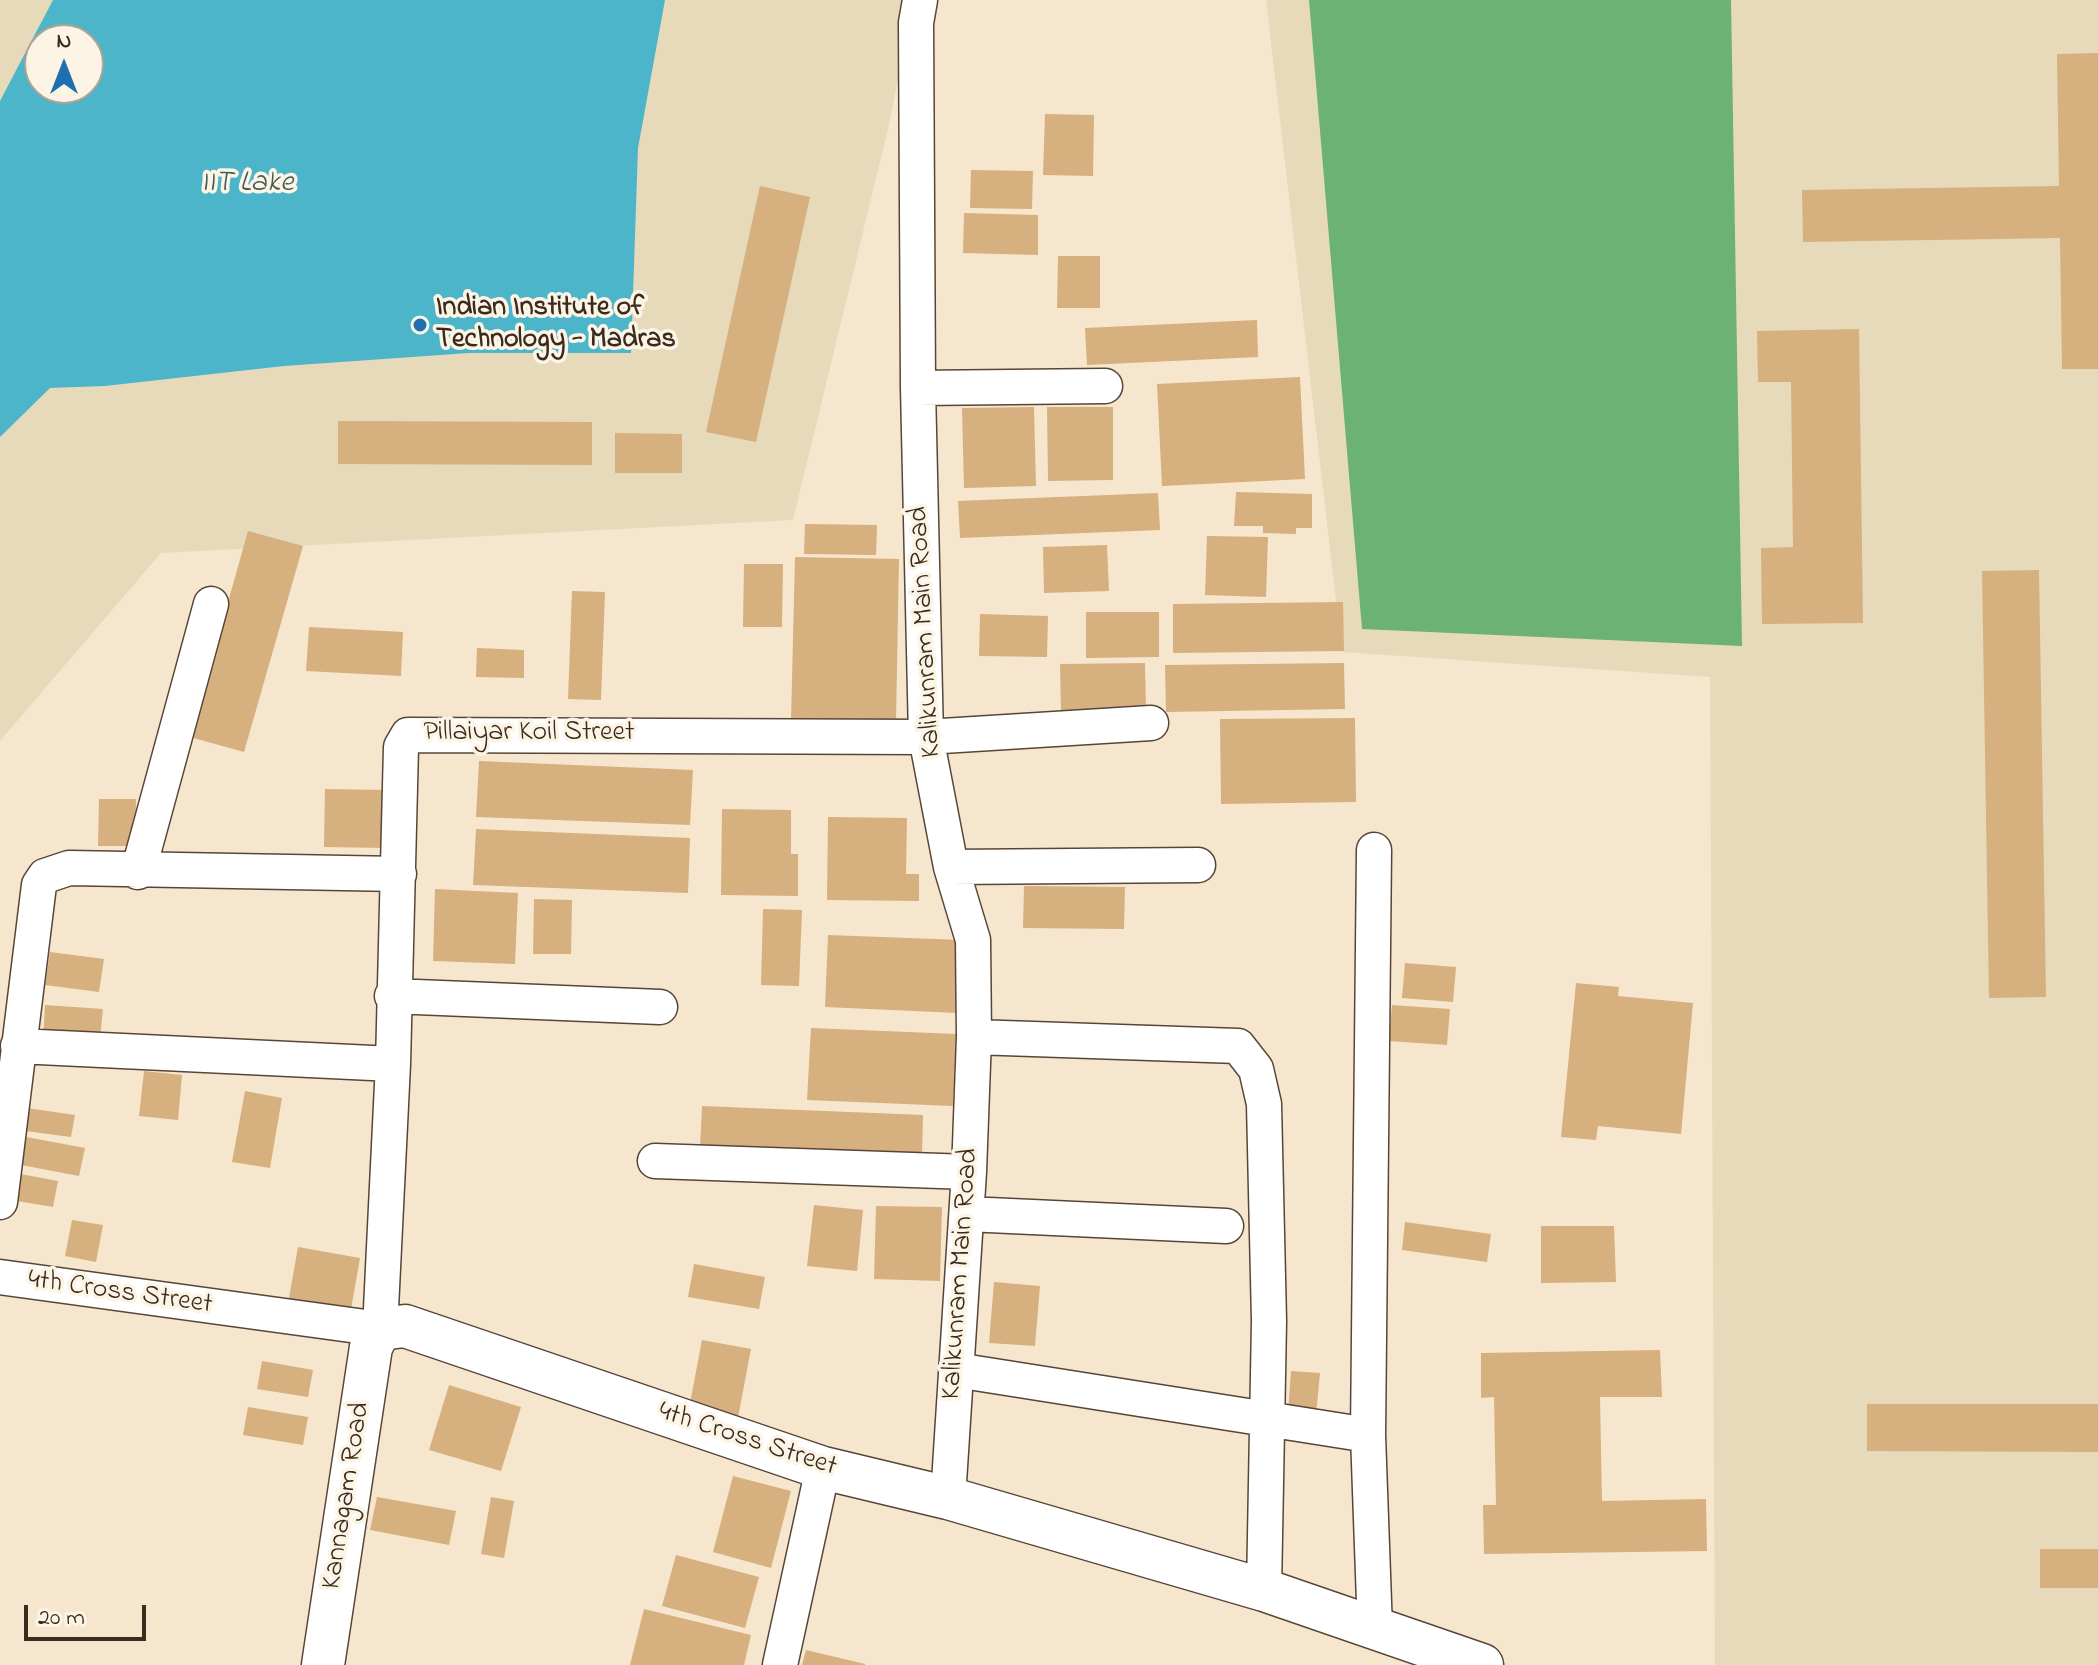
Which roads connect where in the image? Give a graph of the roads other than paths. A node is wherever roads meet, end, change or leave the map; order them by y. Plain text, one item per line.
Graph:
1 (920, 0) edge
2 (1105, 386) dead end
3 (918, 388) junction
4 (211, 604) dead end
5 (1151, 723) dead end
6 (926, 737) junction
7 (1374, 850) dead end
8 (1198, 865) dead end
9 (951, 867) junction
10 (138, 872) junction
11 (399, 874) junction
12 (392, 996) junction
13 (660, 1007) dead end
14 (974, 1037) junction
15 (18, 1046) junction
16 (393, 1064) junction
17 (655, 1161) dead end
18 (969, 1172) junction
19 (0, 1202) edge
20 (967, 1214) junction
21 (1226, 1226) dead end
22 (0, 1277) edge
23 (380, 1329) junction
24 (956, 1370) junction
25 (1268, 1421) junction
26 (1368, 1435) junction
27 (823, 1468) junction
28 (948, 1498) junction
29 (1264, 1590) junction
30 (1375, 1630) junction
31 (323, 1665) edge
32 (780, 1665) edge
33 (1482, 1665) edge

1 - 3 street, Kalikunram Main Road
2 - 3 street
3 - 6 street, Kalikunram Main Road
4 - 10 street
5 - 6 street, Pillaiyar Koil Street
6 - 9 street, Kalikunram Main Road
6 - 11 street, Pillaiyar Koil Street
7 - 26 street
8 - 9 street
9 - 14 street, Kalikunram Main Road
10 - 11 street
10 - 15 street
11 - 12 street, Pillaiyar Koil Street
12 - 13 street
12 - 16 street, Pillaiyar Koil Street
14 - 18 street, Kalikunram Main Road
14 - 25 street
15 - 16 street
15 - 19 street
16 - 23 street, Pillaiyar Koil Street
17 - 18 street
18 - 20 street, Kalikunram Main Road
20 - 21 street
20 - 24 street, Kalikunram Main Road
22 - 23 street, 4th Cross Street
23 - 27 street, 4th Cross Street
23 - 31 street, Kannagam Road
24 - 25 street
24 - 28 street, Kalikunram Main Road
25 - 26 street
25 - 29 street
26 - 30 street
27 - 28 street, 4th Cross Street
27 - 32 street
28 - 29 street, 4th Cross Street
29 - 30 street, 4th Cross Street
30 - 33 street, 4th Cross Street

